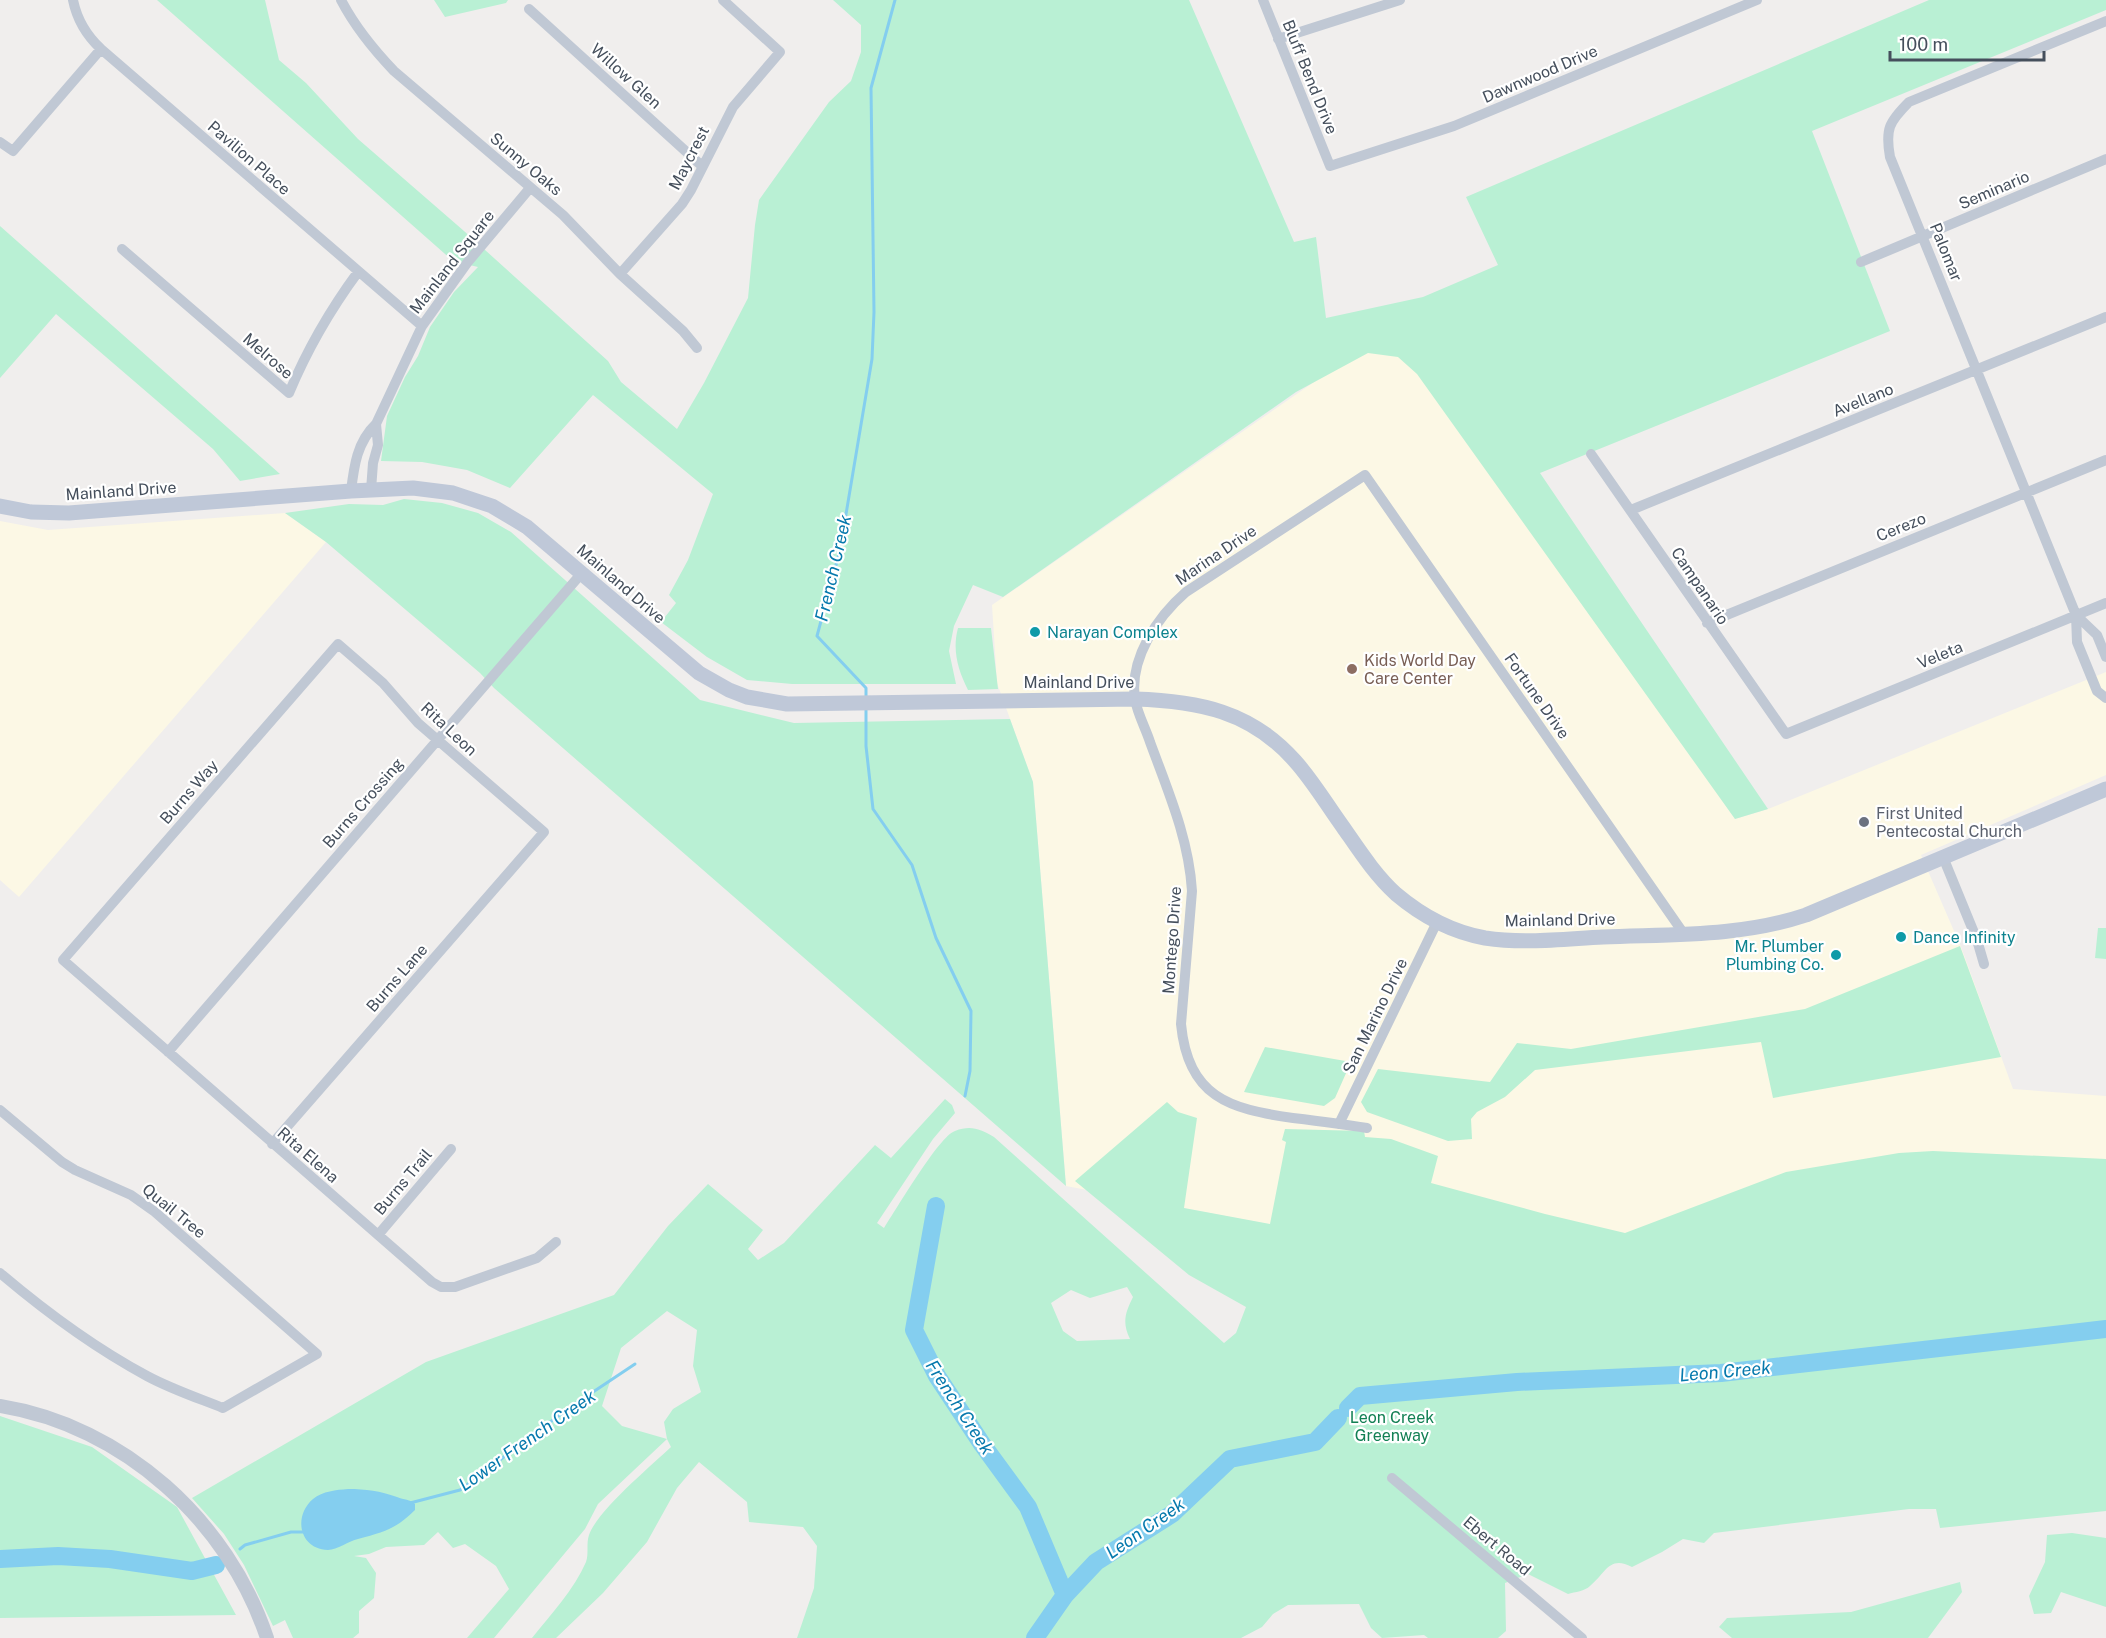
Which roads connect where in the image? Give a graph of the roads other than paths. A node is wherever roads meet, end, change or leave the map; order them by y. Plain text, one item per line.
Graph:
1 (73, 0) edge
2 (341, 0) edge
3 (723, 0) edge
4 (1263, 0) edge
5 (1400, 0) edge
6 (1757, 0) edge
7 (529, 9) dead end
8 (2106, 21) edge
9 (1278, 39) junction
10 (100, 49) junction
11 (0, 142) edge
12 (2106, 159) edge
13 (702, 166) junction
14 (1330, 166) joint
15 (530, 188) junction
16 (1923, 235) junction
17 (122, 249) dead end
18 (1861, 262) dead end
19 (358, 272) junction
20 (620, 274) junction
21 (2106, 317) edge
22 (422, 326) junction
23 (697, 348) dead end
24 (1977, 370) junction
25 (376, 424) junction
26 (1591, 454) dead end
27 (2106, 460) edge
28 (1365, 475) joint
29 (371, 490) junction
30 (351, 491) junction
31 (2026, 492) junction
32 (0, 506) edge
33 (1631, 510) junction
34 (582, 574) junction
35 (2106, 603) edge
36 (2076, 615) junction
37 (1707, 623) junction
38 (338, 644) joint
39 (2104, 653) edge
40 (2083, 658) junction
41 (2106, 698) edge
42 (1135, 699) junction
43 (1786, 734) joint
44 (438, 740) junction
45 (2106, 789) edge
46 (544, 832) joint
47 (1942, 857) junction
48 (1437, 922) junction
49 (1684, 934) junction
50 (63, 960) joint
51 (1984, 964) dead end
52 (168, 1052) junction
53 (0, 1110) edge
54 (1339, 1124) junction
55 (1367, 1128) dead end
56 (272, 1144) junction
57 (451, 1149) dead end
58 (378, 1235) junction
59 (556, 1242) dead end
60 (0, 1273) edge
61 (0, 1406) edge
62 (1392, 1478) dead end
63 (267, 1638) edge
64 (1582, 1638) edge

1 - 10 street, Pavilion Place
2 - 15 street, Sunny Oaks
3 - 13 street, Maycrest
4 - 9 street, Bluff Bend Drive
5 - 9 street
6 - 14 street, Dawnwood Drive
7 - 13 street, Willow Glen
8 - 16 street, Palomar
9 - 14 street, Bluff Bend Drive
10 - 11 street
10 - 19 street, Pavilion Place
12 - 16 street, Seminario
13 - 20 street, Maycrest
15 - 20 street, Sunny Oaks
15 - 22 street, Mainland Square
16 - 18 street, Seminario
16 - 24 street, Palomar
17 - 19 street, Melrose
19 - 22 street, Pavilion Place
20 - 23 street, Sunny Oaks
21 - 24 street, Avellano
22 - 25 street, Mainland Square
24 - 31 street, Palomar
24 - 33 street, Avellano
25 - 29 street, Mainland Square
25 - 30 street, Mainland Square
26 - 33 street, Campanario
27 - 31 street, Cerezo
28 - 42 street, Marina Drive
28 - 49 street, Fortune Drive
29 - 30 main road, Mainland Drive
29 - 34 main road, Mainland Drive
30 - 32 main road, Mainland Drive
31 - 36 street, Palomar
31 - 37 street, Cerezo
33 - 37 street, Campanario
34 - 42 main road, Mainland Drive
34 - 44 street, Burns Crossing
35 - 36 street, Veleta
36 - 39 street, Palomar
36 - 40 street, Palomar
36 - 43 street, Veleta
37 - 43 street, Campanario
38 - 44 street, Rita Leon
38 - 50 street, Burns Way
39 - 40 street, Palomar
40 - 41 street, Palomar
42 - 48 main road, Mainland Drive
42 - 54 street, Montego Drive
44 - 46 street, Rita Leon
44 - 52 street, Burns Crossing
45 - 47 main road, Mainland Drive
46 - 56 street, Burns Lane
47 - 49 main road, Mainland Drive
47 - 51 street
48 - 49 main road, Mainland Drive
48 - 54 street, San Marino Drive
50 - 52 street, Rita Elena
52 - 56 street, Rita Elena
53 - 60 street, Quail Tree
54 - 55 street
56 - 58 street, Rita Elena
57 - 58 street, Burns Trail
58 - 59 street, Rita Elena
61 - 63 street
62 - 64 street, Ebert Road

